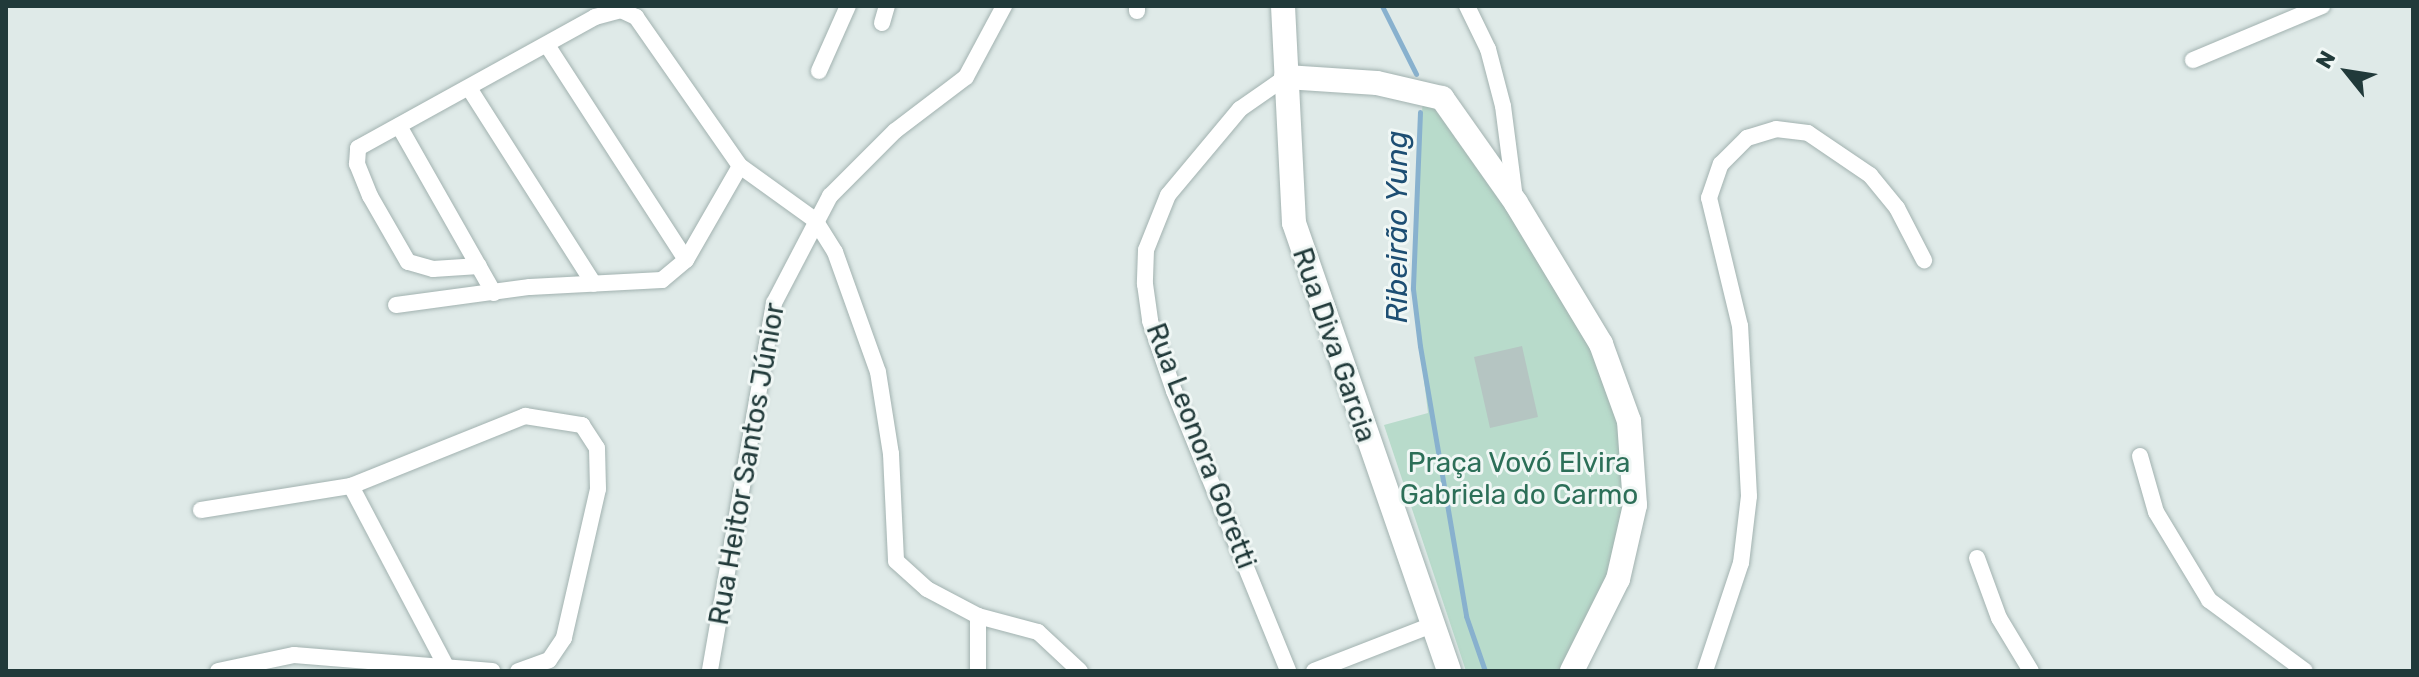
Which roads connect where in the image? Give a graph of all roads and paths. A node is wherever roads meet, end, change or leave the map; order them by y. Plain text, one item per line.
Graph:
1 (848, 6) edge
2 (887, 6) edge
3 (1004, 6) edge
4 (1283, 6) edge
5 (1467, 6) edge
6 (2322, 6) edge
7 (882, 23) dead end
8 (547, 45) junction
9 (2193, 60) dead end
10 (819, 71) dead end
11 (1286, 77) junction
12 (469, 88) junction
13 (399, 126) junction
14 (740, 166) junction
15 (1516, 203) junction
16 (815, 220) junction
17 (686, 260) junction
18 (1924, 260) dead end
19 (479, 266) junction
20 (594, 284) junction
21 (494, 293) junction
22 (396, 305) dead end
23 (2140, 456) dead end
24 (351, 486) junction
25 (201, 510) dead end
26 (1977, 558) dead end
27 (978, 616) junction
28 (1432, 625) junction
29 (446, 667) edge
30 (710, 670) edge
31 (218, 671) edge
32 (492, 671) edge
33 (518, 671) edge
34 (978, 671) edge
35 (1080, 671) edge
36 (1288, 671) edge
37 (1314, 671) edge
38 (1449, 671) edge
39 (1572, 671) edge
40 (1705, 671) edge
41 (2031, 671) edge
42 (2305, 671) edge

1 - 10 street
2 - 7 street
3 - 16 street, Rua Heitor Santos Júnior
4 - 11 street, Rua Diva Garcia
5 - 15 street
6 - 9 street
8 - 12 street
8 - 14 street
8 - 17 street
11 - 15 street
11 - 28 street, Rua Diva Garcia
11 - 36 street, Rua Leonora Goretti
12 - 13 street
12 - 20 street
13 - 19 street
13 - 19 street
14 - 16 street
14 - 17 street
15 - 39 street
16 - 27 street
16 - 30 street, Rua Heitor Santos Júnior
17 - 20 street
18 - 40 street
19 - 21 street
20 - 21 street
21 - 22 street
23 - 42 street
24 - 25 street
24 - 29 street
24 - 33 street
26 - 41 street
27 - 34 street
27 - 35 street
28 - 37 street
28 - 38 street, Rua Diva Garcia
29 - 31 street
29 - 32 street

